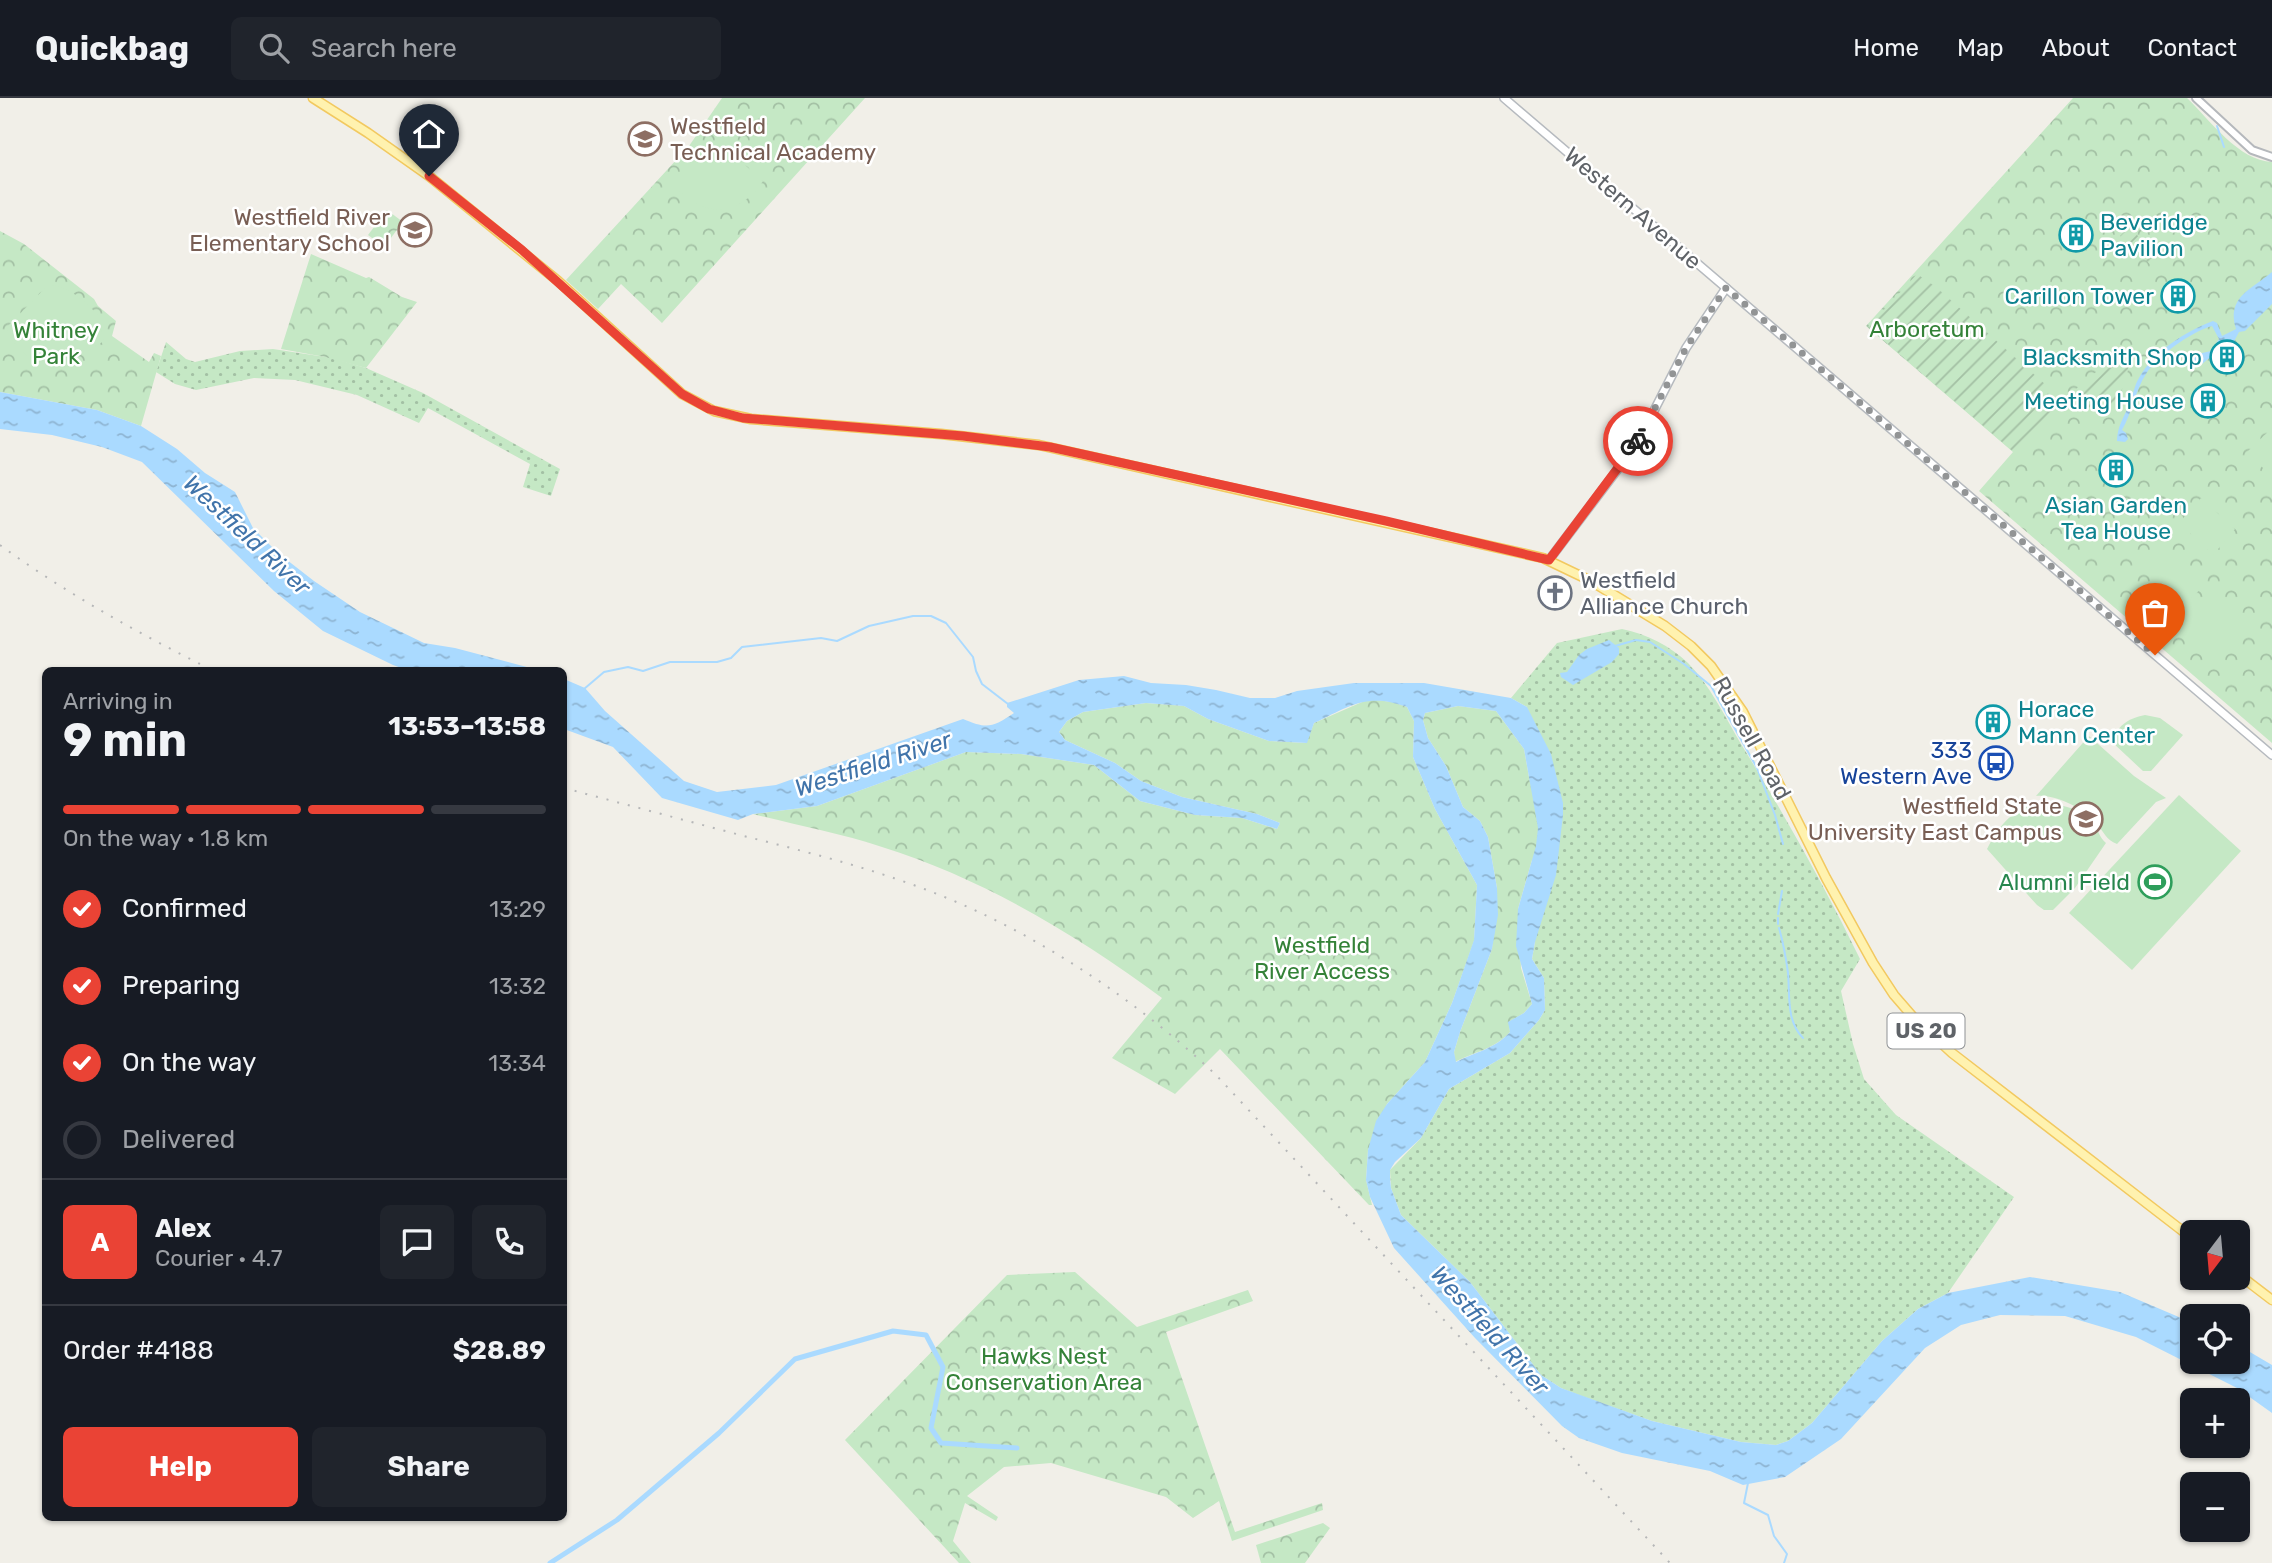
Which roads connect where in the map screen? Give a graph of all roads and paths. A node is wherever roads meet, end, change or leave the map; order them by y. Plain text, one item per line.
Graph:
1 (313, 98) edge
2 (1504, 98) edge
3 (2196, 98) edge
4 (2272, 158) edge
5 (1726, 288) junction
6 (1549, 560) junction
7 (2272, 755) edge
8 (2180, 1229) edge
9 (2250, 1283) edge
10 (2272, 1300) edge

1 - 6 main road, Russell Road / US 20
2 - 5 main road, Western Avenue
3 - 4 street
5 - 6 main road
5 - 7 main road, Western Avenue
6 - 8 main road, Russell Road / US 20
9 - 10 main road

